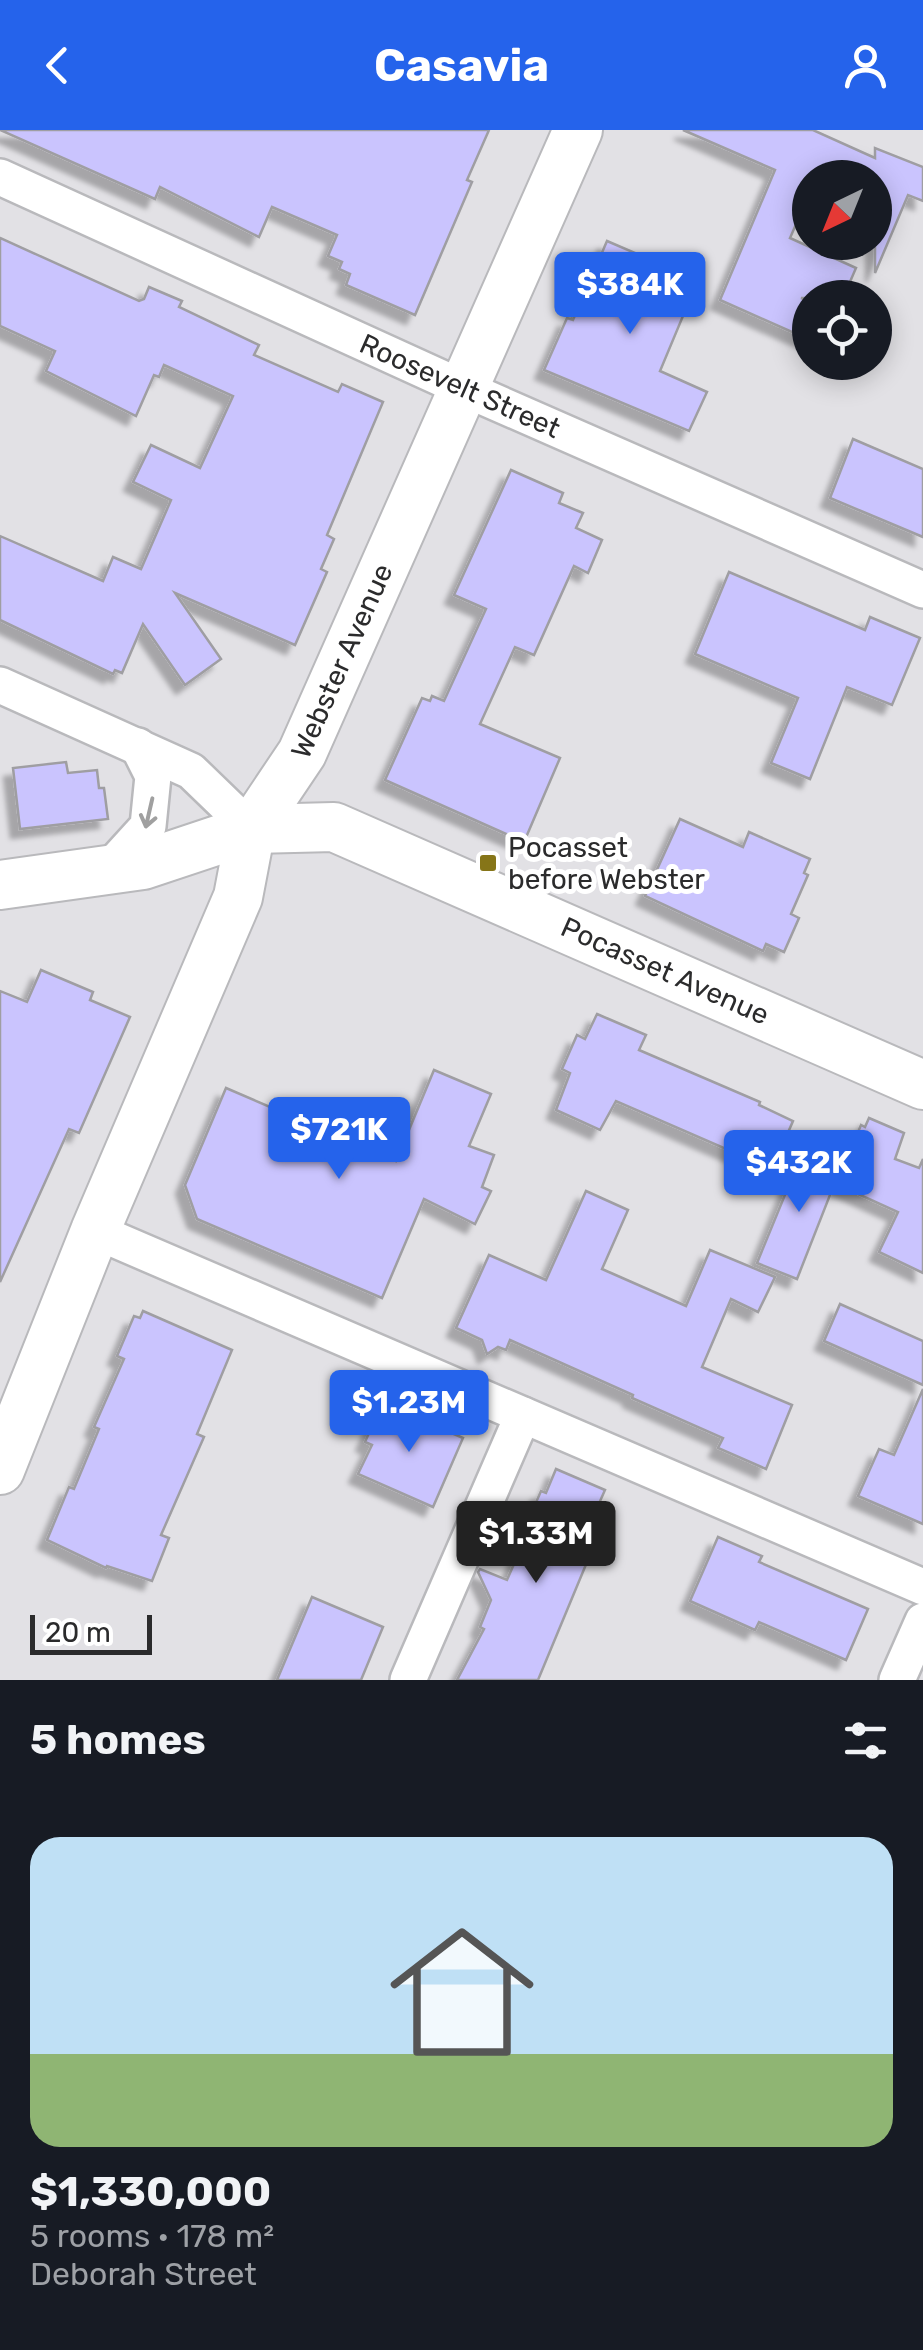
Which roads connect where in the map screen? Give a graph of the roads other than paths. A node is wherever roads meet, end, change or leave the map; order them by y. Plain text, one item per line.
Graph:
1 (578, 130) edge
2 (0, 177) edge
3 (462, 388) junction
4 (923, 590) edge
5 (0, 686) edge
6 (138, 746) junction
7 (251, 830) junction
8 (108, 870) junction
9 (0, 885) edge
10 (923, 1085) edge
11 (94, 1231) junction
12 (523, 1414) junction
13 (0, 1470) edge
14 (923, 1587) edge
15 (923, 1620) edge
16 (408, 1680) edge
17 (897, 1680) edge

1 - 3 street, Webster Avenue
2 - 3 street, Roosevelt Street
3 - 4 street, Roosevelt Street
3 - 7 street, Webster Avenue
5 - 6 street
6 - 7 street
6 -> 8 street
7 - 8 street, Pocasset Avenue
7 - 10 street, Pocasset Avenue
7 - 11 street, Webster Avenue
8 - 9 street, Pocasset Avenue
11 - 12 street
11 - 13 street, Webster Avenue
12 - 14 street
12 - 16 street
15 - 17 street

